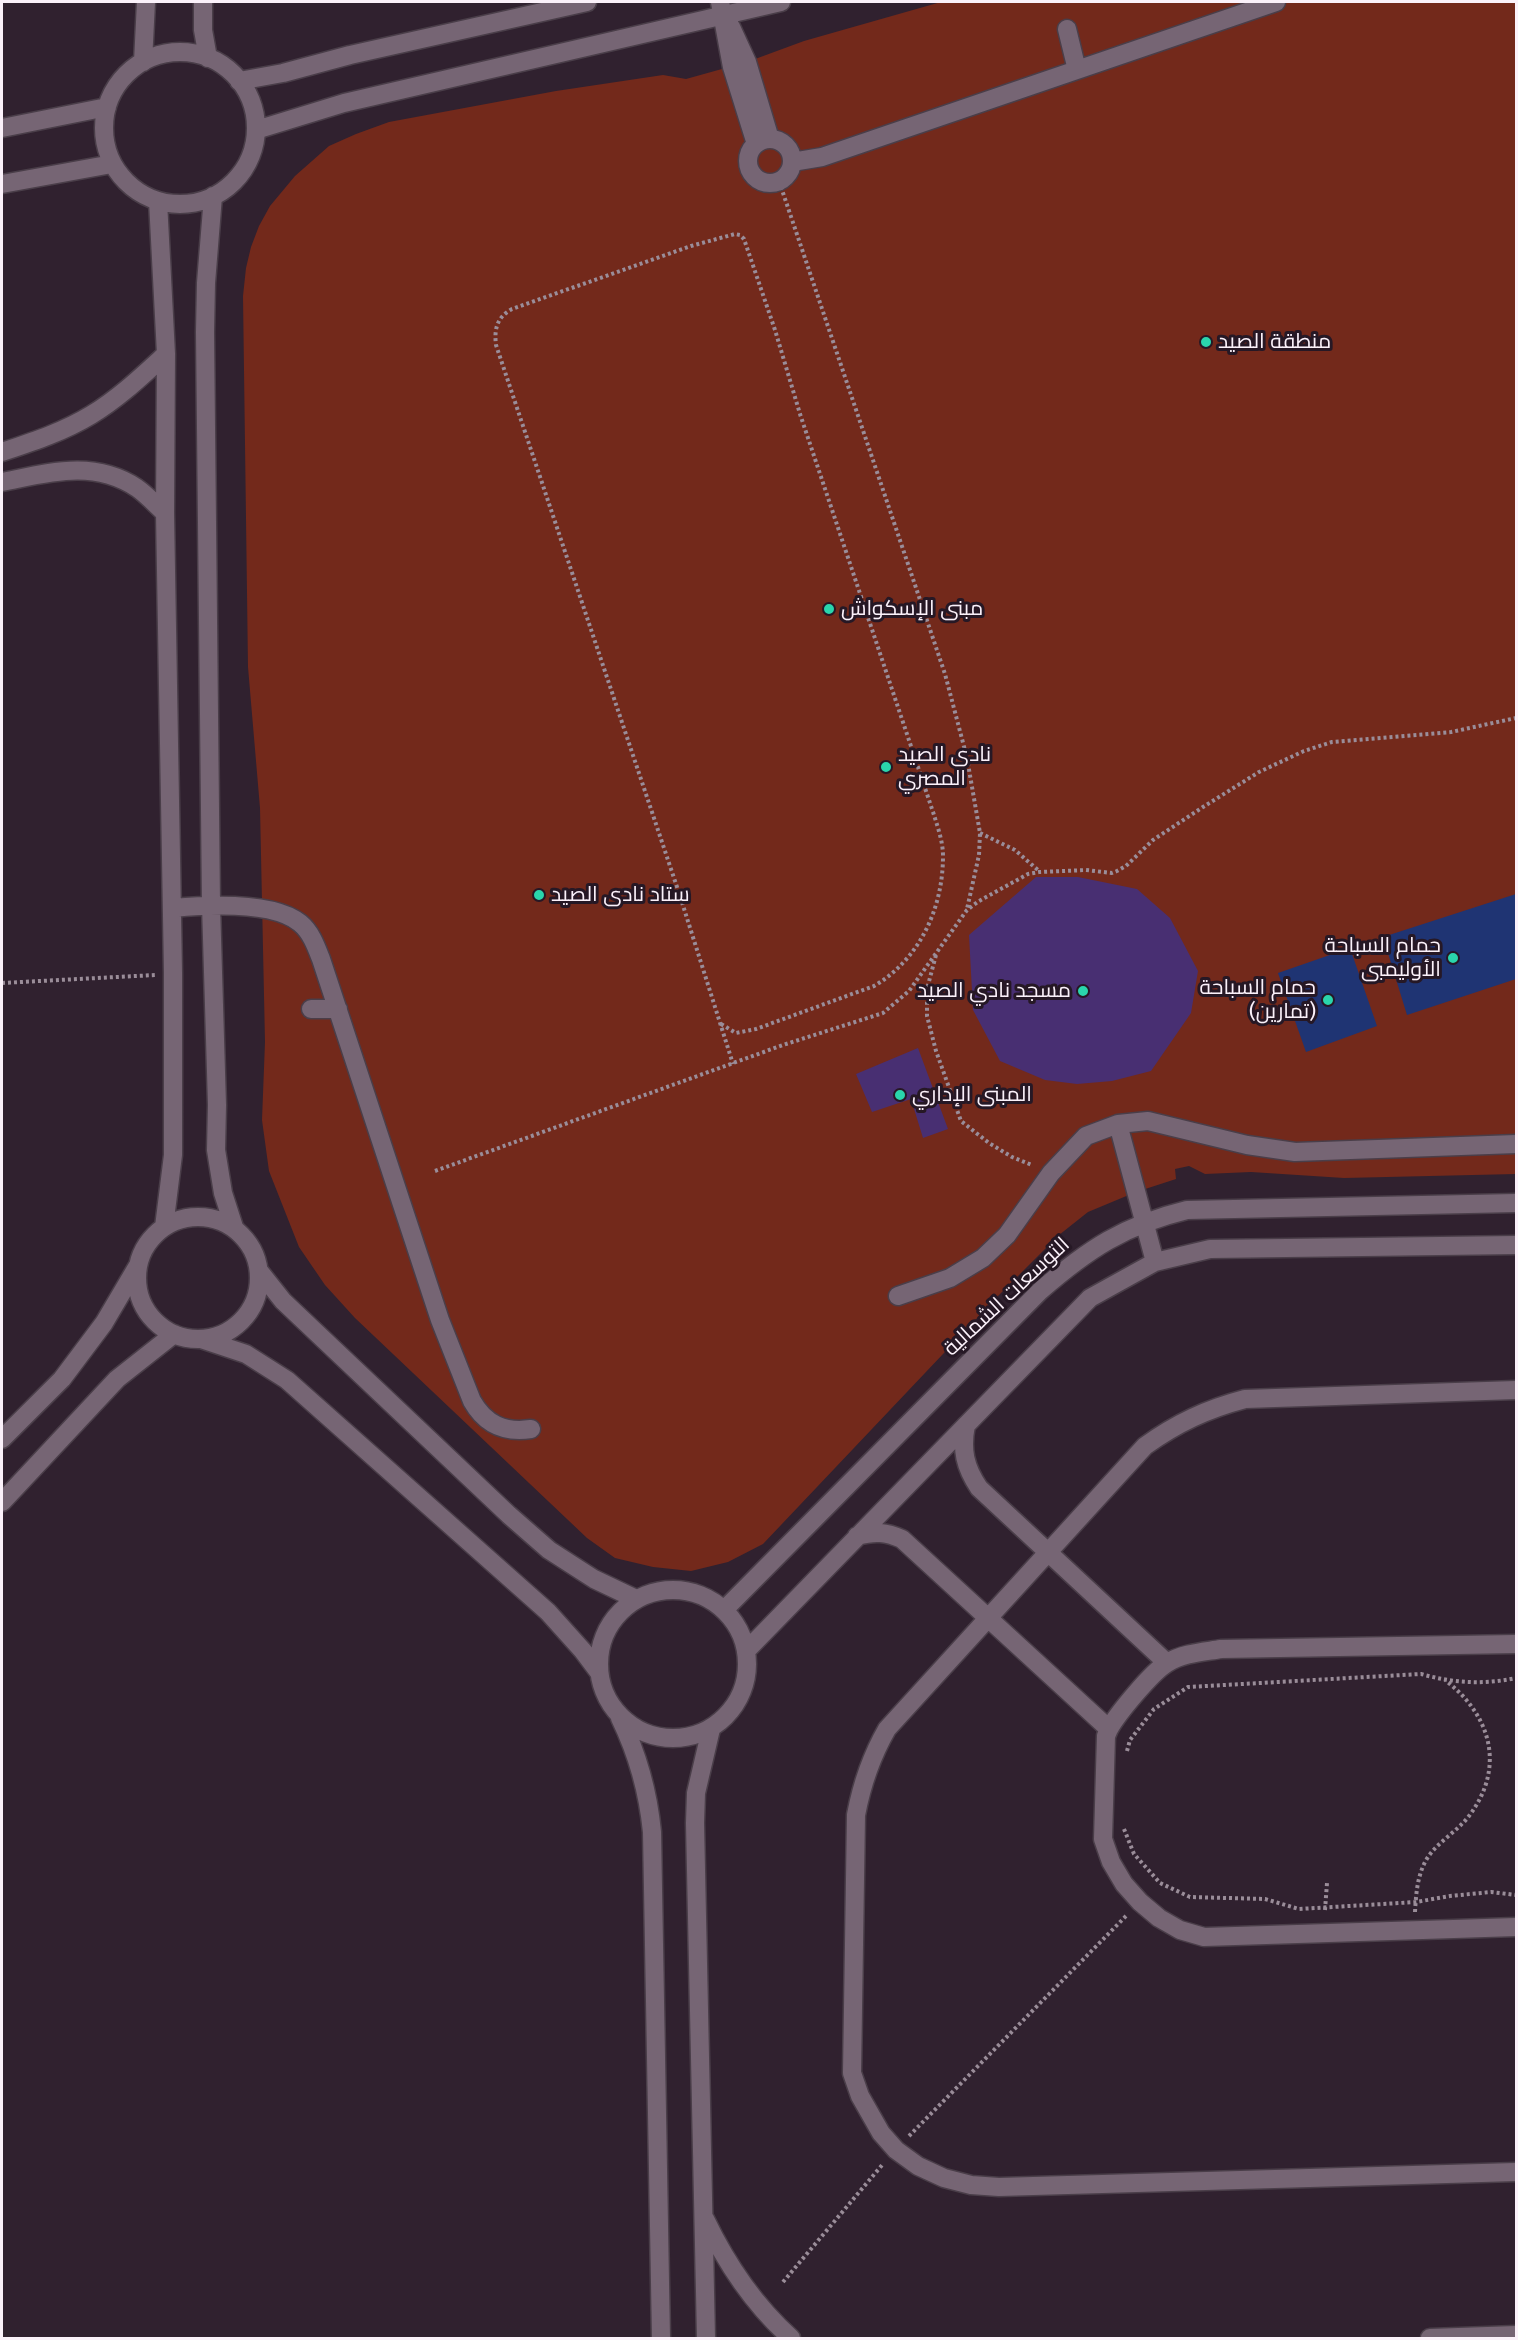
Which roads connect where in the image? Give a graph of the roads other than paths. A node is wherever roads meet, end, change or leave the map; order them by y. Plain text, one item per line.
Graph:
1 (146, 2) edge
2 (203, 2) edge
3 (587, 2) edge
4 (781, 2) edge
5 (1276, 2) edge
6 (722, 8) edge
7 (1067, 29) dead end
8 (208, 58) junction
9 (143, 62) junction
10 (1077, 70) junction
11 (239, 81) junction
12 (107, 107) junction
13 (2, 128) edge
14 (256, 130) junction
15 (763, 142) junction
16 (792, 162) junction
17 (112, 164) junction
18 (2, 184) edge
19 (213, 196) junction
20 (158, 201) junction
21 (166, 354) junction
22 (2, 452) edge
23 (2, 482) edge
24 (165, 513) junction
25 (212, 905) junction
26 (173, 908) junction
27 (310, 1009) dead end
28 (338, 1009) junction
29 (1118, 1124) junction
30 (1516, 1144) edge
31 (1516, 1203) edge
32 (1144, 1223) junction
33 (164, 1227) junction
34 (234, 1227) junction
35 (1516, 1245) edge
36 (1155, 1262) junction
37 (139, 1263) junction
38 (260, 1272) junction
39 (898, 1296) dead end
40 (174, 1334) junction
41 (201, 1338) junction
42 (1516, 1390) edge
43 (966, 1425) junction
44 (531, 1429) dead end
45 (2, 1438) edge
46 (2, 1502) edge
47 (857, 1536) junction
48 (1047, 1553) junction
49 (636, 1599) junction
50 (724, 1610) junction
51 (986, 1618) junction
52 (1516, 1644) edge
53 (746, 1651) junction
54 (1167, 1663) junction
55 (598, 1671) junction
56 (620, 1718) junction
57 (711, 1729) junction
58 (1109, 1729) junction
59 (1516, 1927) edge
60 (1516, 2172) edge
61 (703, 2213) junction
62 (1516, 2335) edge
63 (661, 2338) edge
64 (706, 2338) edge
65 (791, 2338) edge
66 (1430, 2338) edge

1 - 9 street
2 - 8 street
3 - 11 street
4 - 6 street
5 - 10 street
6 - 14 street
6 - 15 street
7 - 10 street
8 - 9 street
8 - 11 street
9 - 12 street
10 - 16 street
11 - 14 street
12 - 13 street
12 - 17 street
14 - 19 street
15 - 16 street
15 - 16 street
17 - 18 street
17 - 20 street
19 - 20 street
19 - 25 street
20 - 21 street
21 - 22 street
21 - 24 street
23 - 24 street
24 - 26 street
25 - 26 street
25 - 28 street
25 - 34 street
26 - 33 street
27 - 28 street
28 - 44 street
29 - 30 street
29 - 32 street
29 - 39 street
31 - 32 street, التوسعات الشمالية
32 - 36 street
32 - 50 street, التوسعات الشمالية
33 - 34 street
33 - 37 street
34 - 38 street
35 - 36 street
36 - 43 street
37 - 40 street
37 - 45 street
38 - 41 street
38 - 49 street
40 - 41 street
40 - 46 street
41 - 55 street
42 - 48 street
43 - 47 street
43 - 48 street
47 - 51 street
47 - 53 street
48 - 51 street
48 - 54 street
49 - 50 street
49 - 55 street
50 - 53 street
51 - 58 street
51 - 60 street
52 - 54 street
53 - 57 street
54 - 58 street
55 - 56 street
56 - 57 street
56 - 63 street
57 - 61 street
58 - 59 street
61 - 64 street
61 - 65 street
62 - 66 street

